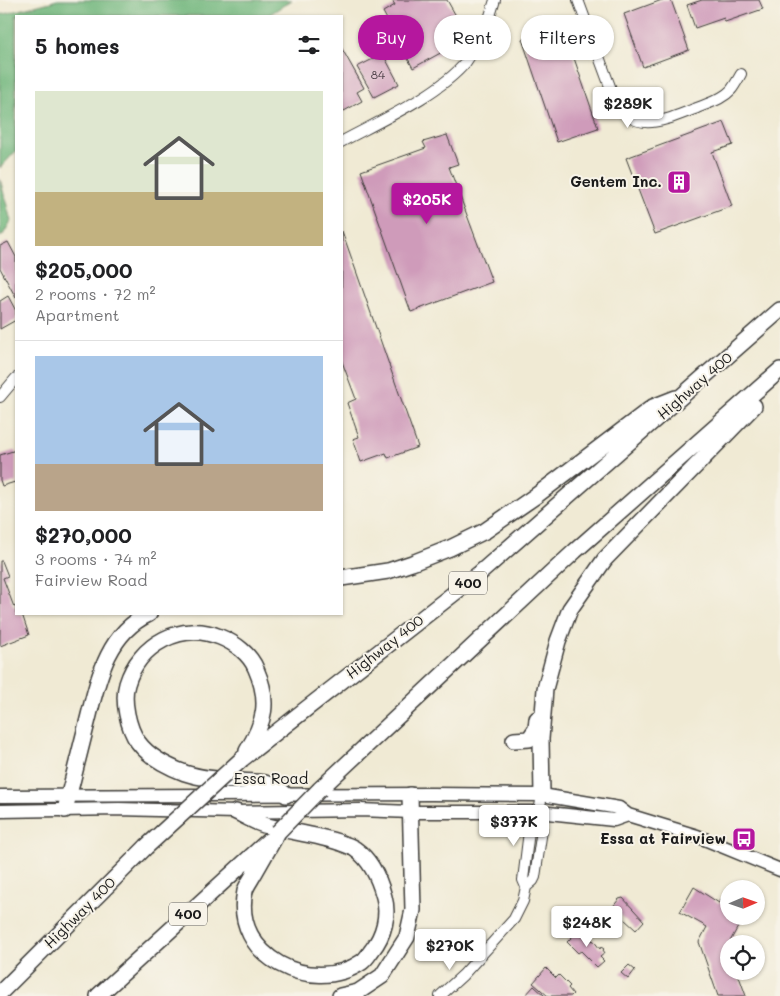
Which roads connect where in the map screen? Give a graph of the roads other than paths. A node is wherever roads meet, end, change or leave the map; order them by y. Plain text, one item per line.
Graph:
1 (495, 0) edge
2 (578, 0) edge
3 (741, 74) dead end
4 (343, 141) edge
5 (780, 310) edge
6 (780, 370) edge
7 (780, 377) edge
8 (15, 379) edge
9 (684, 395) junction
10 (0, 397) edge
11 (343, 578) edge
12 (148, 615) edge
13 (545, 689) junction
14 (514, 740) dead end
15 (242, 759) junction
16 (286, 795) junction
17 (410, 795) junction
18 (542, 795) junction
19 (0, 796) edge
20 (66, 803) junction
21 (0, 811) edge
22 (236, 812) junction
23 (411, 812) junction
24 (540, 812) junction
25 (628, 815) junction
26 (278, 832) junction
27 (780, 870) edge
28 (0, 993) edge
29 (98, 996) edge
30 (340, 996) edge
31 (440, 996) edge

1 - 4 street
2 - 3 street
5 - 9 highway, Highway 400 / 400
6 - 26 highway, 400, bridge
7 - 13 highway
8 - 10 street
9 - 11 highway
9 - 15 highway, Highway 400 / 400
12 - 20 highway
13 - 14 highway
13 - 18 highway
15 - 16 highway
15 - 28 highway, Highway 400 / 400, bridge
16 - 17 main road, Essa Road
16 - 20 main road, Essa Road
17 - 18 main road, Essa Road
17 - 23 highway
18 - 24 street
18 - 25 main road, Essa Road
19 - 20 main road, Essa Road
20 - 21 main road, Essa Road
20 - 22 main road, Essa Road
22 - 23 main road, Essa Road
22 - 26 highway
23 - 24 main road, Essa Road
23 - 30 highway
24 - 25 main road, Essa Road
24 - 31 street
25 - 27 main road, Essa Road
26 - 29 highway, 400

